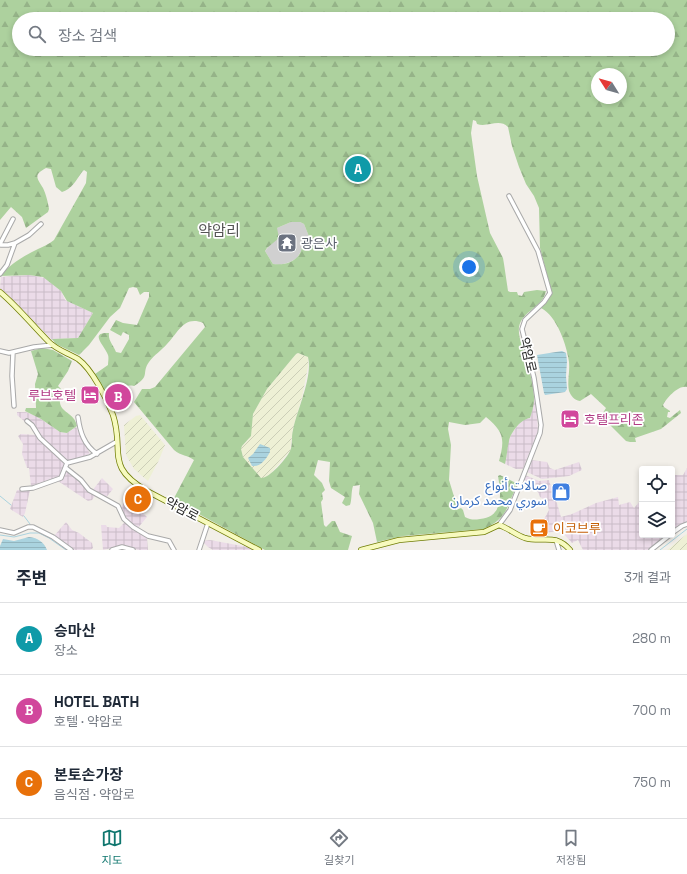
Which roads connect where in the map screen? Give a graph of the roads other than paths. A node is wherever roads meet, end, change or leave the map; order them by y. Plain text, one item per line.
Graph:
1 (508, 196) dead end
2 (13, 220) dead end
3 (41, 224) dead end
4 (15, 243) junction
5 (0, 274) edge
6 (0, 292) edge
7 (53, 345) junction
8 (0, 351) edge
9 (13, 352) junction
10 (14, 406) dead end
11 (78, 417) dead end
12 (27, 421) dead end
13 (116, 442) junction
14 (96, 454) junction
15 (67, 466) junction
16 (22, 489) dead end
17 (208, 522) junction
18 (687, 524) edge
19 (499, 525) junction
20 (0, 530) edge
21 (675, 531) edge
22 (666, 538) edge
23 (556, 540) junction
24 (199, 545) junction
25 (71, 550) edge
26 (112, 550) edge
27 (133, 550) edge
28 (174, 550) edge
29 (195, 550) edge
30 (199, 550) edge
31 (259, 550) edge
32 (361, 550) edge
33 (558, 550) edge
34 (570, 550) edge
35 (651, 550) edge

1 - 19 street, 약암로
2 - 4 street
3 - 4 street
4 - 5 street
6 - 7 street, 약암로
7 - 9 street
7 - 13 street, 약암로
8 - 9 street
9 - 10 street
11 - 14 street
12 - 15 street
13 - 14 street
13 - 17 street, 약암로
14 - 15 street
15 - 16 street
15 - 28 street
17 - 24 street, 약암로
17 - 31 street, 약암로
18 - 21 street
19 - 23 street
19 - 32 street
20 - 25 street
22 - 35 street
23 - 33 street
23 - 34 street
24 - 29 street
24 - 30 street, 약암로
26 - 27 street

